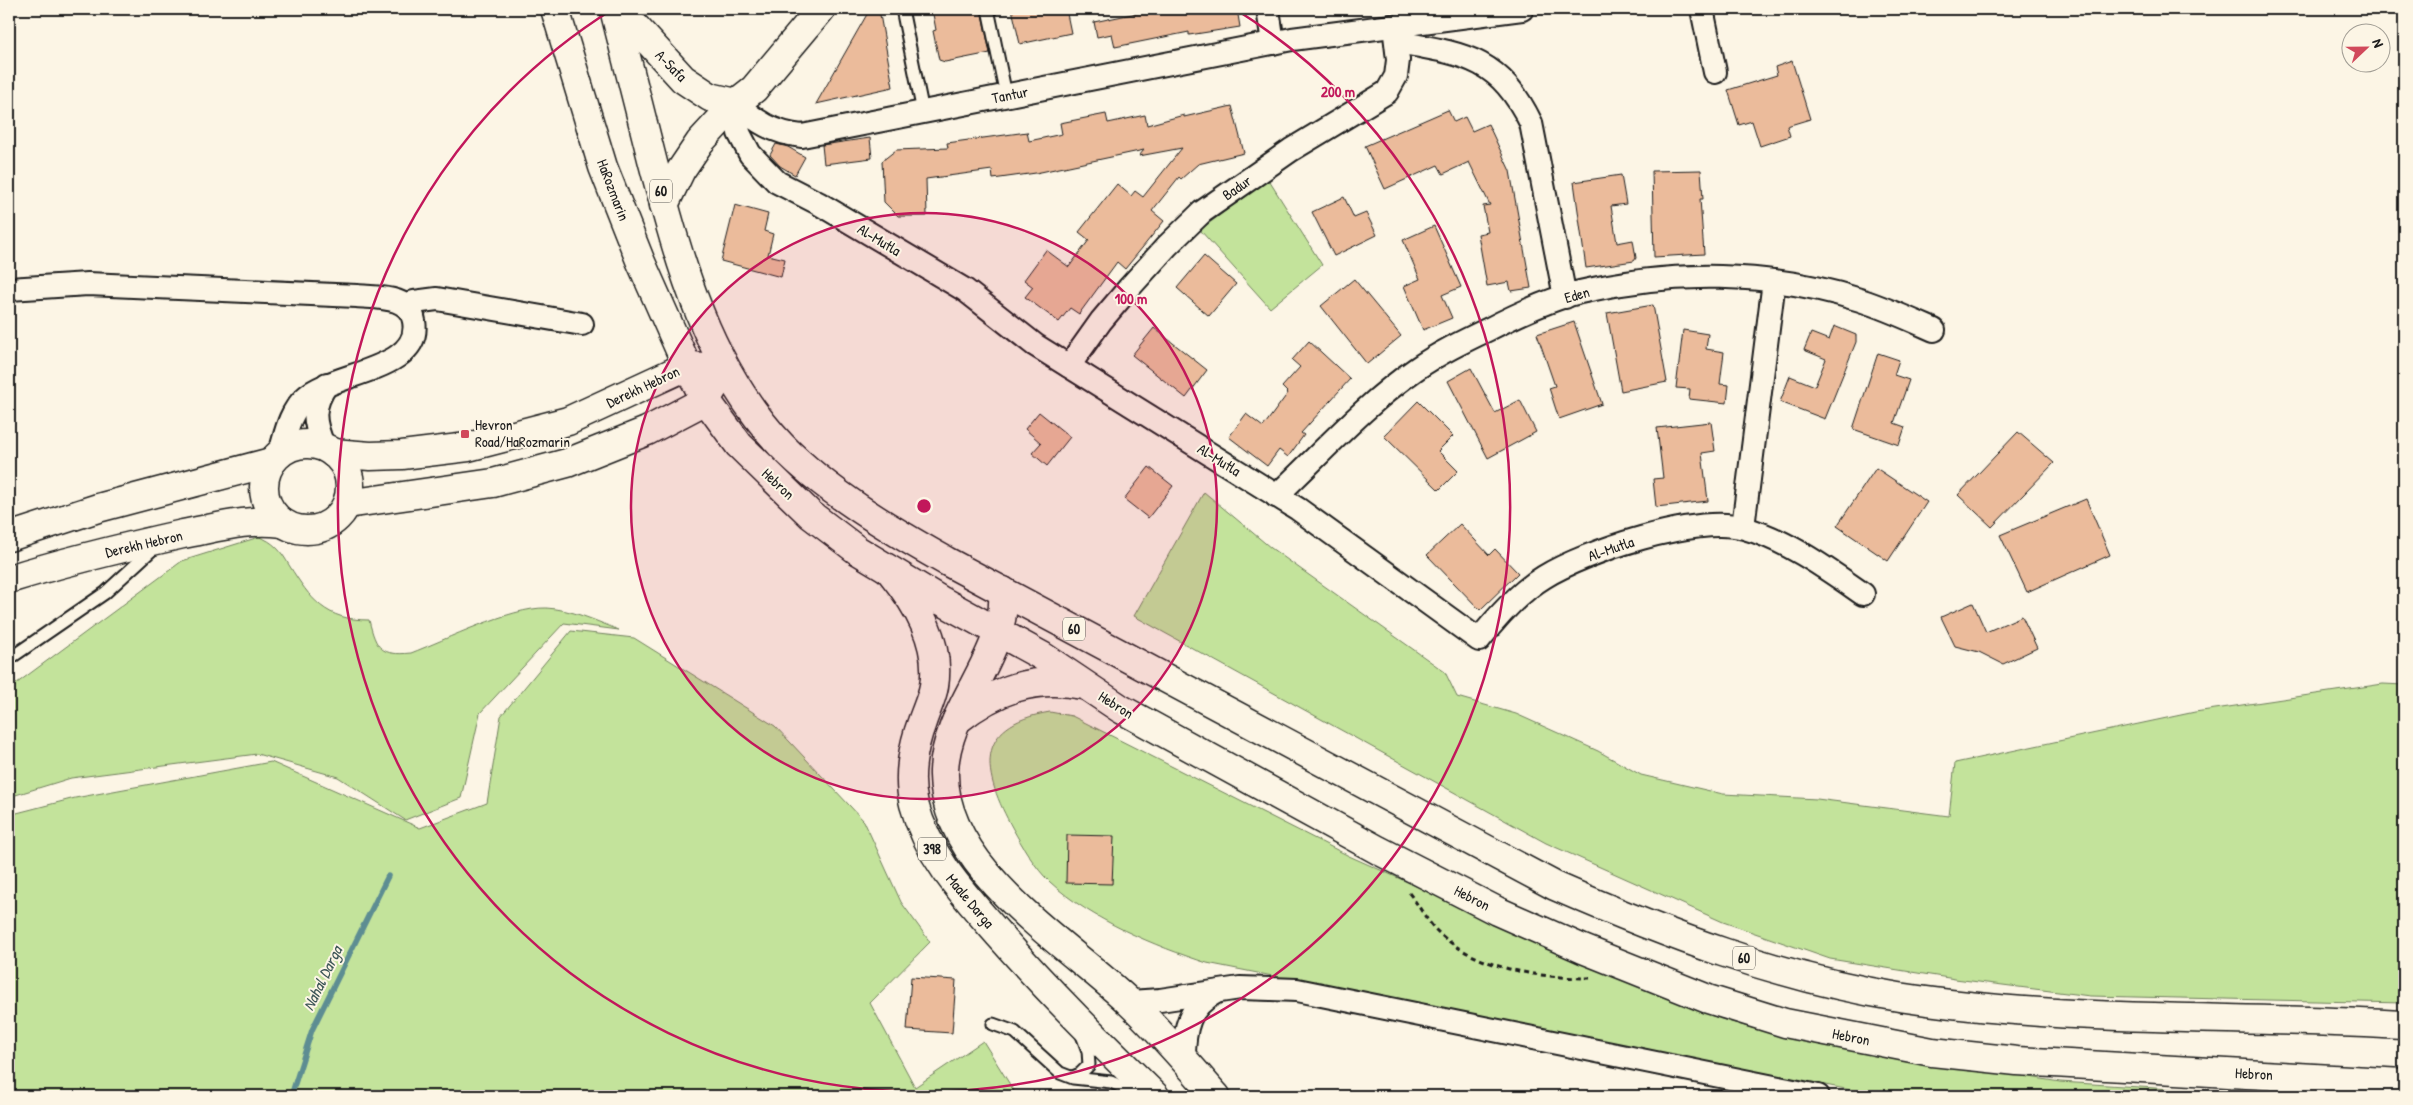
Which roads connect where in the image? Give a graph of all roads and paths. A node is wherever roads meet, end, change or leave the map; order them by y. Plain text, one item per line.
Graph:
1 (555, 9) edge
2 (614, 9) edge
3 (619, 9) edge
4 (821, 9) edge
5 (902, 9) edge
6 (988, 9) edge
7 (1268, 9) edge
8 (1522, 9) edge
9 (1702, 9) edge
10 (1396, 34) junction
11 (1282, 41) junction
12 (1715, 72) dead end
13 (1006, 95) junction
14 (736, 103) junction
15 (923, 112) junction
16 (664, 205) junction
17 (1774, 282) junction
18 (9, 289) edge
19 (1565, 298) junction
20 (408, 307) junction
21 (582, 324) dead end
22 (1934, 330) dead end
23 (687, 366) junction
24 (1069, 366) junction
25 (725, 368) junction
26 (327, 384) junction
27 (706, 400) junction
28 (329, 450) junction
29 (275, 458) junction
30 (1276, 496) junction
31 (347, 504) junction
32 (282, 523) junction
33 (1743, 527) junction
34 (9, 537) edge
35 (167, 538) junction
36 (892, 572) junction
37 (9, 579) edge
38 (1003, 590) junction
39 (1863, 594) dead end
40 (999, 631) junction
41 (9, 659) edge
42 (1084, 685) junction
43 (957, 720) junction
44 (1406, 888) dead end
45 (1594, 978) dead end
46 (1222, 990) junction
47 (1130, 1002) junction
48 (1062, 1004) junction
49 (993, 1024) dead end
50 (2404, 1025) edge
51 (1184, 1058) junction
52 (2267, 1075) junction
53 (1073, 1078) junction
54 (2398, 1082) edge
55 (1142, 1096) edge
56 (1155, 1096) edge
57 (1216, 1096) edge
58 (1818, 1096) edge
59 (2290, 1096) edge
60 (2357, 1096) edge

1 - 23 main road, HaRozmarin
2 - 16 main road, 60
3 - 14 main road, A-Safa
4 - 14 main road
5 - 15 lane
6 - 13 lane
7 - 11 street
8 - 10 street, Tantur
9 - 12 street
10 - 11 street, Tantur
10 - 19 street
10 - 24 street, Badur
11 - 13 street, Tantur
13 - 15 street, Tantur
14 - 15 street, Tantur
14 - 16 main road
14 - 24 street, Al-Mutla
16 - 25 main road, 60
17 - 19 street, Eden
17 - 22 street, Eden
17 - 33 street
18 - 20 street
19 - 30 street, Eden
20 - 21 street
20 - 26 street
23 - 25 main road, Derekh Hebron
23 - 27 main road, Hebron
23 - 28 main road, Derekh Hebron
24 - 30 street, Al-Mutla
25 - 27 main road
25 - 38 main road, Hebron / 60
26 - 28 street
26 - 29 street
27 - 31 main road
27 - 36 main road, Hebron
28 - 29 main road
28 - 31 main road
29 - 32 main road
29 - 34 main road
30 - 33 street, Al-Mutla
31 - 32 main road
32 - 35 main road, Derekh Hebron
33 - 39 street, Al-Mutla
35 - 37 main road, Derekh Hebron
35 - 41 lane
36 - 40 main road, Hebron
36 - 48 main road, Maale Darga / 398
38 - 40 main road, Maale Darga
38 - 50 main road, Hebron / 60
40 - 42 main road, Hebron
40 - 43 main road, Maale Darga / 398
42 - 43 main road
42 - 52 main road, Hebron
43 - 47 main road, Maale Darga / 398
44 - 45 path
46 - 47 street
46 - 51 street
46 - 58 street
47 - 51 main road, Maale Darga / 398
48 - 53 lane
48 - 56 main road, Maale Darga / 398
49 - 53 lane
51 - 57 main road, Maale Darga / 398
52 - 54 main road, Hebron
52 - 59 street
53 - 55 lane
54 - 60 street

